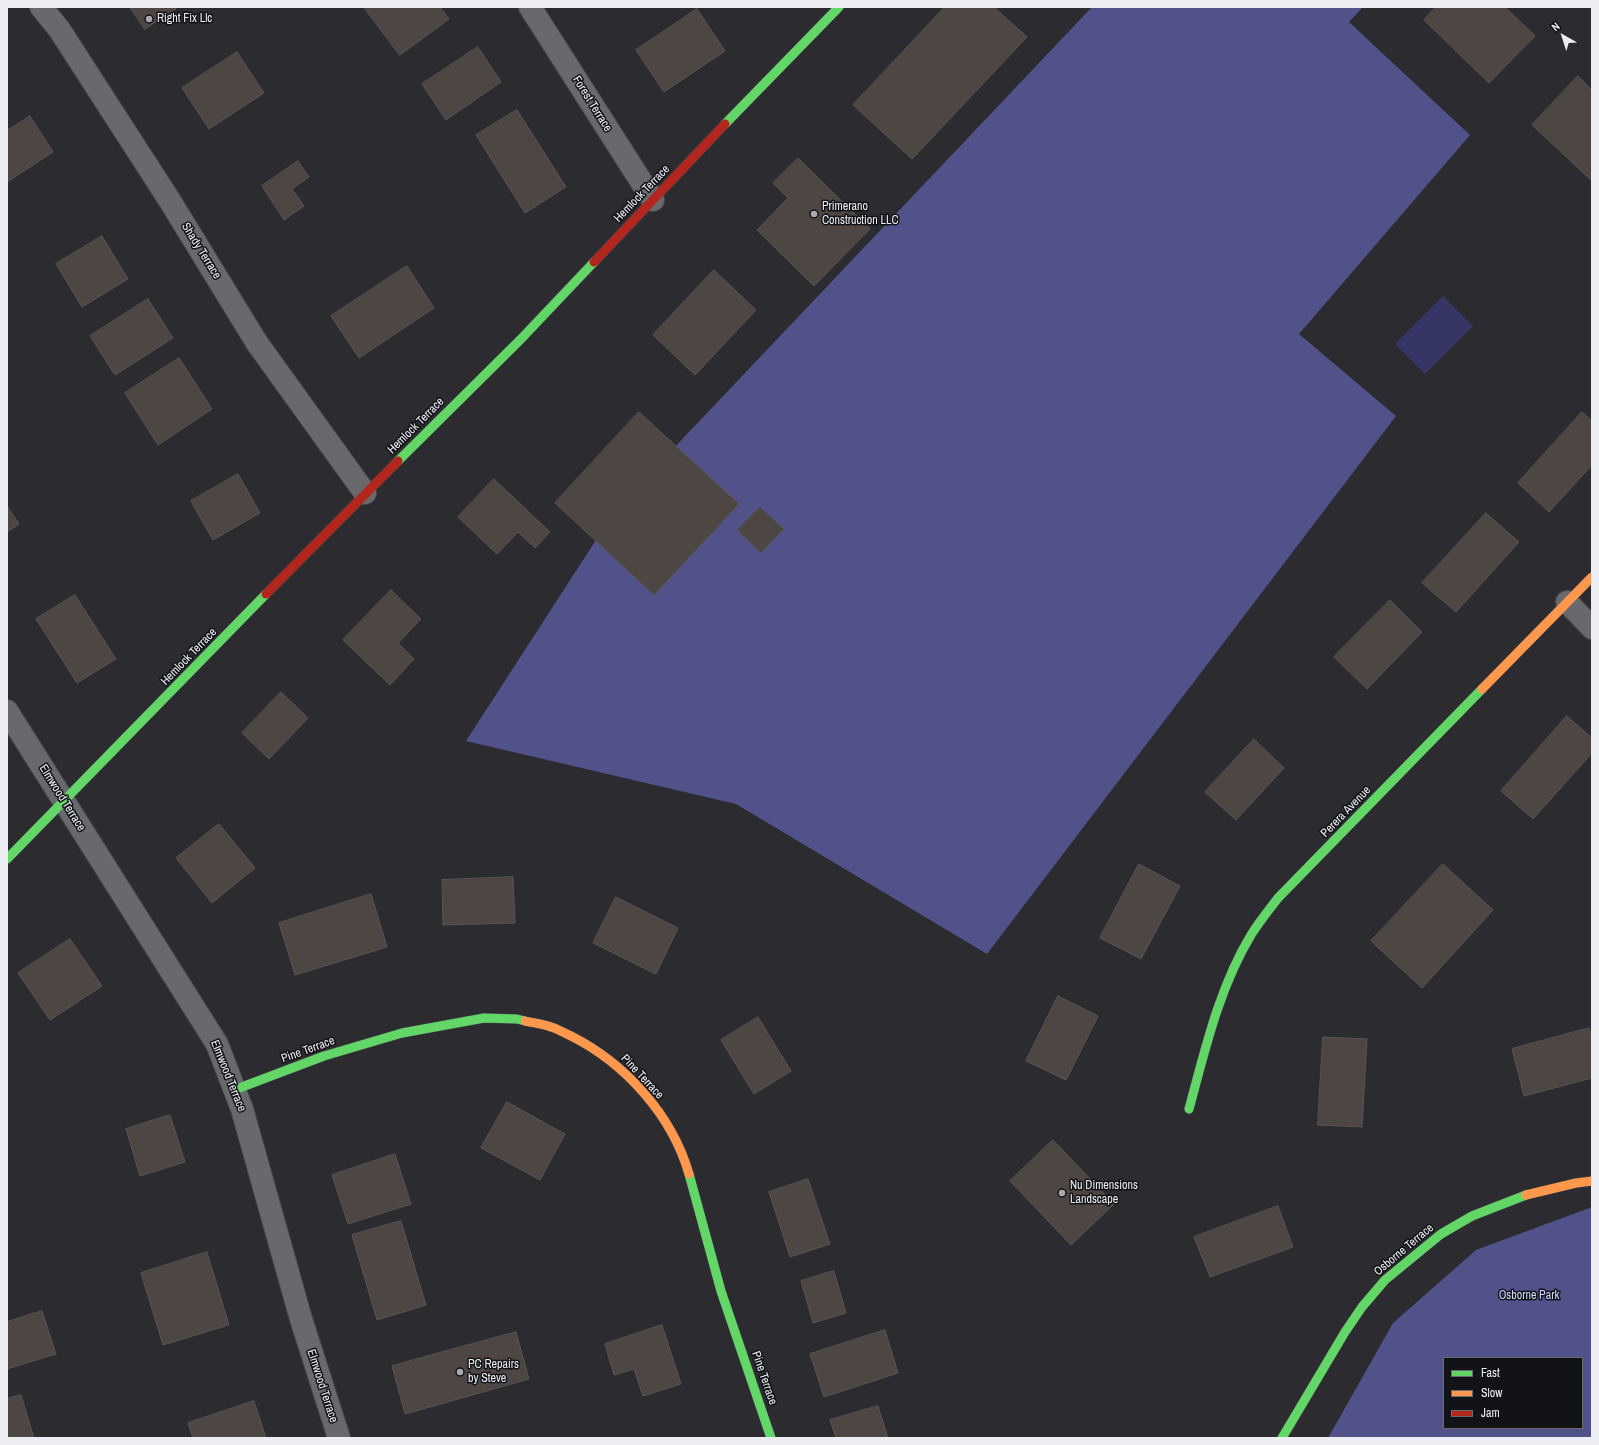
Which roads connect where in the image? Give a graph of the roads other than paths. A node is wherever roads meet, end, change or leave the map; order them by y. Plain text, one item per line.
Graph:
1 (41, 7) edge
2 (530, 7) edge
3 (839, 7) edge
4 (653, 200) junction
5 (365, 493) junction
6 (1592, 577) edge
7 (1567, 602) junction
8 (1592, 628) edge
9 (7, 712) edge
10 (64, 802) junction
11 (7, 859) edge
12 (234, 1090) junction
13 (1189, 1109) dead end
14 (1592, 1181) edge
15 (339, 1438) edge
16 (771, 1438) edge
17 (1282, 1438) edge

1 - 5 street, Shady Terrace
2 - 4 street, Forest Terrace
3 - 4 street, Hemlock Terrace
4 - 5 street, Hemlock Terrace
5 - 10 street, Hemlock Terrace
6 - 7 street, Perera Avenue
7 - 8 street
7 - 13 street, Perera Avenue
9 - 10 street, Elmwood Terrace
10 - 11 street, Hemlock Terrace
10 - 12 street, Elmwood Terrace
12 - 15 street, Elmwood Terrace
12 - 16 street, Pine Terrace
14 - 17 street, Osborne Terrace

